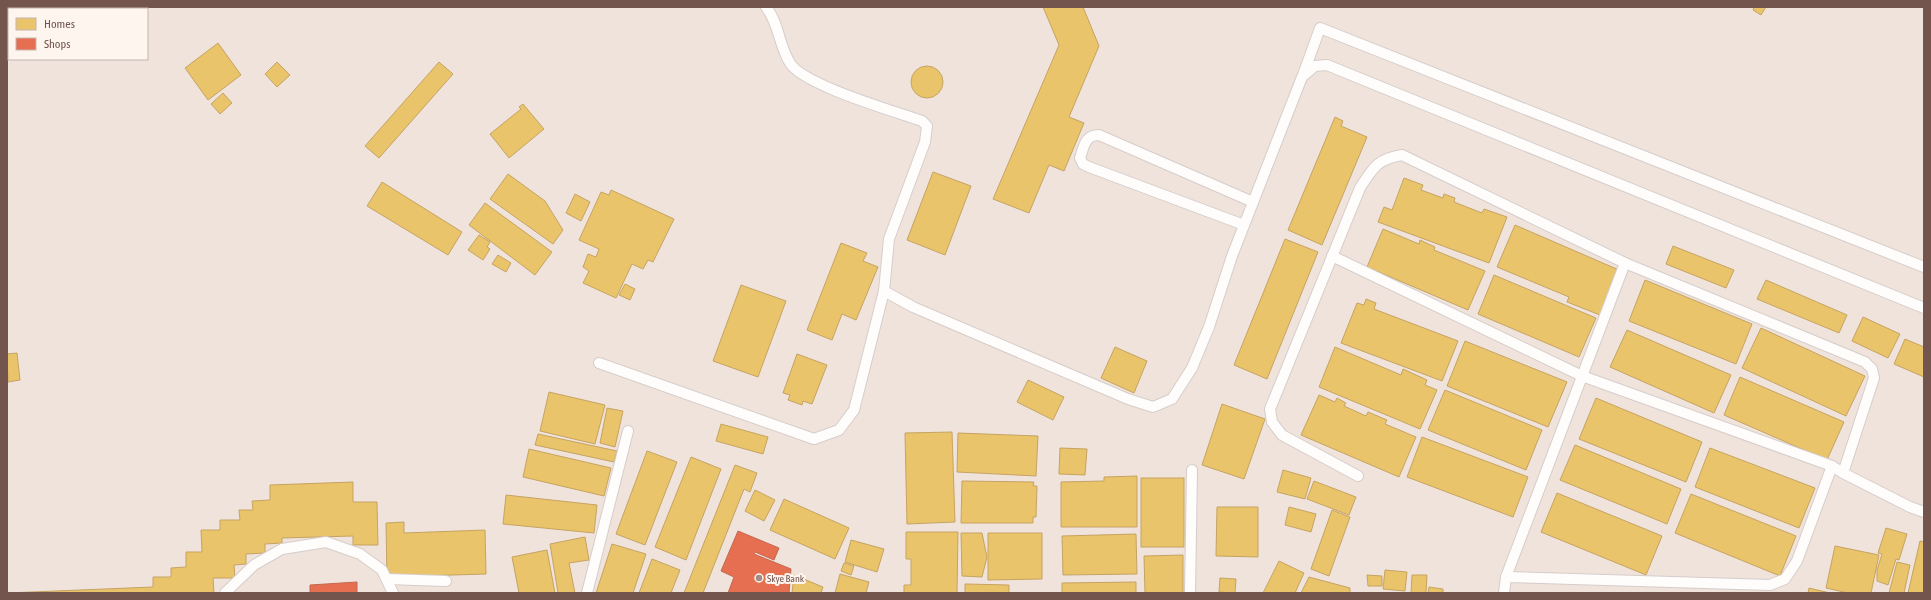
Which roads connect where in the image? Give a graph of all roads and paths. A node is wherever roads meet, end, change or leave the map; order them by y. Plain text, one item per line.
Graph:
1 (766, 7) edge
2 (1302, 77) junction
3 (1253, 202) junction
4 (1244, 225) junction
5 (1332, 256) junction
6 (1625, 264) junction
7 (1924, 267) edge
8 (884, 291) junction
9 (1924, 308) edge
10 (599, 363) dead end
11 (1582, 376) junction
12 (628, 431) dead end
13 (1832, 466) junction
14 (1192, 470) dead end
15 (1843, 473) junction
16 (1358, 476) dead end
17 (1924, 512) edge
18 (1506, 577) junction
19 (387, 579) junction
20 (446, 581) dead end
21 (225, 593) edge
22 (393, 593) edge
23 (587, 593) edge
24 (1190, 593) edge
25 (1504, 593) edge

1 - 8 lane
2 - 3 lane
2 - 7 lane
2 - 9 lane
3 - 4 lane
3 - 4 lane
4 - 8 lane
5 - 6 lane
5 - 11 lane
5 - 16 lane
6 - 11 lane
6 - 15 lane
8 - 10 lane
11 - 13 lane
11 - 18 lane
12 - 23 lane
13 - 15 lane
13 - 18 lane
14 - 24 lane
15 - 17 lane
18 - 25 lane
19 - 20 lane
19 - 21 lane
19 - 22 lane

